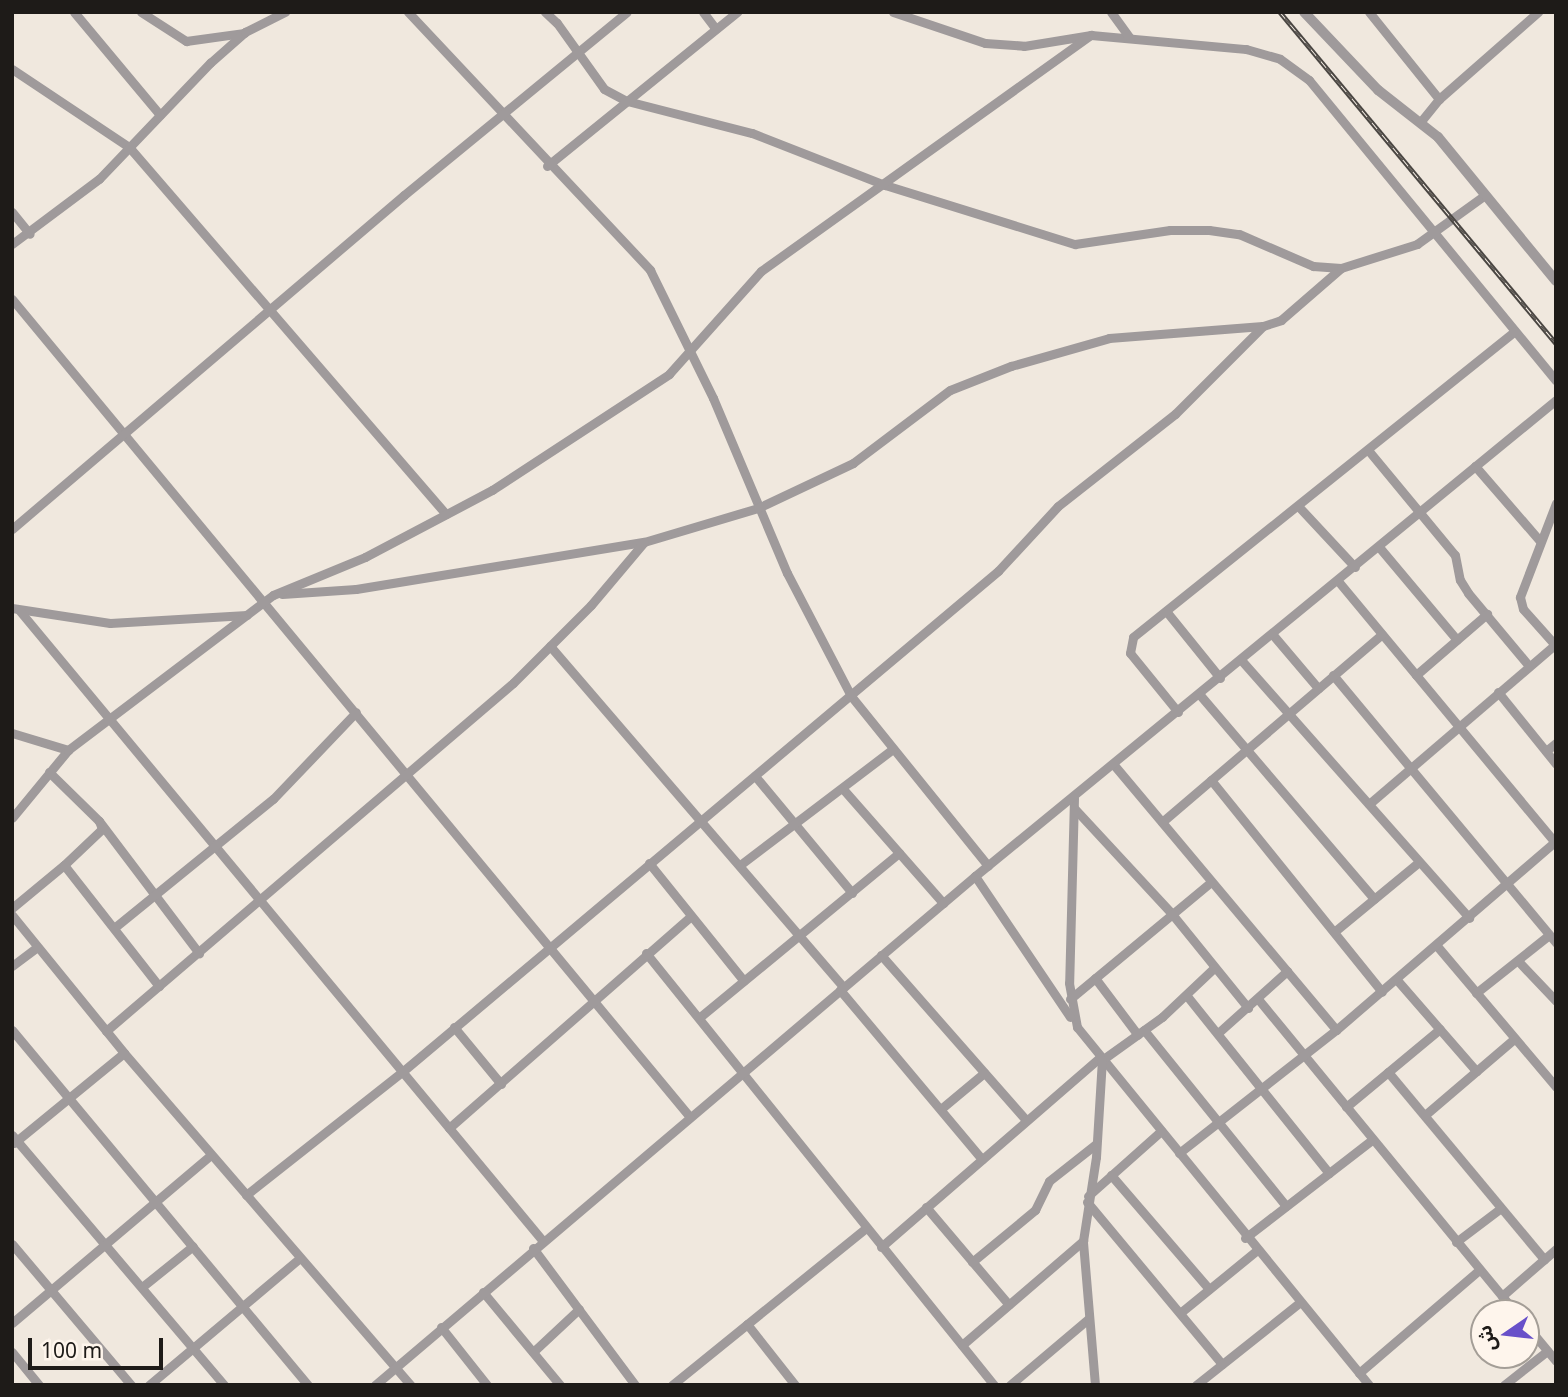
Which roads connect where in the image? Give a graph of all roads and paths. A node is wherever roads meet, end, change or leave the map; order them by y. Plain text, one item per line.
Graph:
1 (74, 12) edge
2 (141, 12) edge
3 (285, 12) edge
4 (408, 12) edge
5 (545, 12) edge
6 (627, 12) edge
7 (703, 12) edge
8 (737, 12) edge
9 (893, 12) edge
10 (914, 12) edge
11 (1111, 12) edge
12 (1304, 12) edge
13 (1369, 12) edge
14 (1538, 12) edge
15 (923, 26) junction
16 (716, 29) junction
17 (245, 32) junction
18 (1091, 35) junction
19 (1129, 38) junction
20 (575, 53) junction
21 (12, 69) edge
22 (1439, 99) junction
23 (627, 101) junction
24 (160, 115) junction
25 (500, 115) junction
26 (1422, 120) junction
27 (129, 147) junction
28 (547, 166) junction
29 (885, 185) junction
30 (1485, 195) junction
31 (12, 212) edge
32 (30, 234) junction
33 (1435, 235) junction
34 (12, 244) edge
35 (1341, 268) junction
36 (1556, 281) edge
37 (12, 299) edge
38 (272, 307) junction
39 (1263, 326) junction
40 (1515, 331) junction
41 (688, 352) junction
42 (1556, 381) edge
43 (1556, 400) edge
44 (124, 433) junction
45 (1368, 450) junction
46 (1475, 466) junction
47 (1556, 505) edge
48 (1299, 507) junction
49 (758, 508) junction
50 (1419, 513) junction
51 (446, 514) junction
52 (12, 529) edge
53 (1540, 541) junction
54 (644, 542) junction
55 (1379, 547) junction
56 (1355, 567) junction
57 (1338, 581) junction
58 (273, 595) junction
59 (263, 603) junction
60 (16, 609) edge
61 (1166, 611) junction
62 (1487, 614) junction
63 (248, 615) junction
64 (1382, 634) junction
65 (1273, 635) junction
66 (1457, 640) junction
67 (1555, 645) edge
68 (550, 646) junction
69 (1242, 661) junction
70 (1530, 666) junction
71 (1334, 675) junction
72 (1416, 675) junction
73 (1220, 678) junction
74 (1318, 688) junction
75 (1498, 692) junction
76 (1200, 695) junction
77 (851, 696) junction
78 (356, 712) junction
79 (1178, 712) junction
80 (1289, 713) junction
81 (109, 720) junction
82 (1458, 726) junction
83 (12, 733) edge
84 (1556, 743) edge
85 (893, 749) junction
86 (1247, 749) junction
87 (68, 750) junction
88 (1546, 751) junction
89 (1556, 764) edge
90 (1114, 765) junction
91 (1411, 767) junction
92 (49, 772) junction
93 (407, 774) junction
94 (755, 776) junction
95 (1211, 780) junction
96 (843, 789) junction
97 (1074, 803) junction
98 (1369, 804) junction
99 (12, 818) edge
100 (702, 820) junction
101 (99, 821) junction
102 (1162, 821) junction
103 (796, 826) junction
104 (1555, 842) edge
105 (216, 847) junction
106 (899, 853) junction
107 (1419, 862) junction
108 (649, 863) junction
109 (64, 865) junction
110 (740, 865) junction
111 (988, 866) junction
112 (975, 876) junction
113 (1211, 882) junction
114 (1508, 883) junction
115 (852, 892) junction
116 (158, 895) junction
117 (258, 898) junction
118 (1374, 899) junction
119 (943, 903) junction
120 (12, 908) edge
121 (12, 915) edge
122 (1172, 915) junction
123 (690, 917) junction
124 (1469, 918) junction
125 (114, 928) junction
126 (1334, 932) junction
127 (1549, 935) junction
128 (800, 936) junction
129 (1556, 943) edge
130 (549, 945) junction
131 (1437, 946) junction
132 (37, 947) junction
133 (199, 953) junction
134 (646, 953) junction
135 (881, 955) junction
136 (1519, 962) junction
137 (12, 966) edge
138 (1214, 968) junction
139 (1287, 971) junction
140 (1095, 978) junction
141 (1397, 980) junction
142 (744, 981) junction
143 (159, 986) junction
144 (841, 989) junction
145 (1382, 992) junction
146 (1476, 993) junction
147 (1186, 996) junction
148 (593, 998) junction
149 (1555, 998) edge
150 (1070, 999) junction
151 (1258, 999) junction
152 (1248, 1008) junction
153 (700, 1017) junction
154 (454, 1027) junction
155 (1077, 1027) junction
156 (1440, 1029) junction
157 (12, 1030) edge
158 (1336, 1030) junction
159 (106, 1031) junction
160 (1141, 1033) junction
161 (1218, 1033) junction
162 (1514, 1039) junction
163 (124, 1053) junction
164 (1304, 1056) junction
165 (1101, 1059) junction
166 (1476, 1071) junction
167 (402, 1072) junction
168 (1388, 1072) junction
169 (742, 1073) junction
170 (984, 1073) junction
171 (500, 1084) junction
172 (1556, 1087) edge
173 (1262, 1089) junction
174 (67, 1096) junction
175 (1346, 1107) junction
176 (942, 1108) junction
177 (1425, 1115) junction
178 (689, 1116) junction
179 (1026, 1120) junction
180 (1221, 1120) junction
181 (449, 1128) junction
182 (1161, 1131) junction
183 (14, 1140) edge
184 (1372, 1140) junction
185 (1097, 1144) junction
186 (1179, 1153) junction
187 (211, 1155) junction
188 (982, 1159) junction
189 (1329, 1173) junction
190 (1111, 1175) junction
191 (246, 1195) junction
192 (1087, 1199) junction
193 (157, 1202) junction
194 (1286, 1206) junction
195 (926, 1207) junction
196 (1501, 1208) junction
197 (866, 1228) junction
198 (1245, 1238) junction
199 (542, 1240) junction
200 (1083, 1241) junction
201 (1456, 1242) junction
202 (12, 1244) edge
203 (107, 1245) junction
204 (192, 1245) junction
205 (881, 1247) junction
206 (533, 1248) junction
207 (1556, 1249) edge
208 (1256, 1251) junction
209 (300, 1258) junction
210 (1544, 1259) junction
211 (972, 1262) junction
212 (1479, 1270) junction
213 (142, 1287) junction
214 (1209, 1289) junction
215 (52, 1290) junction
216 (483, 1292) junction
217 (1502, 1296) junction
218 (1504, 1299) edge
219 (1299, 1303) junction
220 (242, 1305) junction
221 (1009, 1305) junction
222 (579, 1309) junction
223 (1180, 1313) junction
224 (1088, 1320) junction
225 (12, 1323) edge
226 (747, 1324) junction
227 (440, 1327) junction
228 (1540, 1342) edge
229 (962, 1345) junction
230 (192, 1348) junction
231 (1547, 1351) junction
232 (12, 1352) edge
233 (533, 1352) junction
234 (1556, 1361) edge
235 (1222, 1364) junction
236 (394, 1366) junction
237 (1359, 1373) junction
238 (39, 1385) edge
239 (131, 1385) edge
240 (149, 1385) edge
241 (224, 1385) edge
242 (308, 1385) edge
243 (375, 1385) edge
244 (411, 1385) edge
245 (487, 1385) edge
246 (560, 1385) edge
247 (635, 1385) edge
248 (672, 1385) edge
249 (795, 1385) edge
250 (994, 1385) edge
251 (1010, 1385) edge
252 (1095, 1385) edge
253 (1196, 1385) edge
254 (1369, 1385) edge
255 (1504, 1385) edge

1 - 24 street
2 - 17 street
3 - 17 street
4 - 25 street
5 - 20 street
6 - 20 street
7 - 16 street
8 - 16 street
9 - 15 street
10 - 15 street
11 - 19 street
12 - 26 street
13 - 22 street
14 - 22 street
15 - 18 street
16 - 23 street
17 - 24 street
18 - 19 street
18 - 29 street
19 - 33 street
20 - 23 street
20 - 25 street
21 - 27 street
22 - 26 street
23 - 28 street
23 - 29 street
24 - 27 street
25 - 28 street
25 - 38 street
26 - 30 street
27 - 32 street
27 - 38 street
28 - 41 street
29 - 35 street
29 - 41 street
30 - 33 street
30 - 36 street
31 - 32 street
32 - 34 street
33 - 35 street
33 - 40 street
35 - 39 street
37 - 44 street
38 - 44 street
38 - 51 street
39 - 49 street
39 - 77 street
40 - 42 street
40 - 45 street
41 - 49 street
41 - 51 street
43 - 46 street
44 - 52 street
44 - 59 street
45 - 48 street
45 - 50 street
46 - 50 street
46 - 53 street
47 - 53 street
48 - 56 street
48 - 61 street
49 - 54 street
49 - 77 street
50 - 55 street
50 - 62 street
51 - 58 street
53 - 67 street
54 - 58 street
54 - 68 street
55 - 56 street
55 - 66 street
56 - 57 street
57 - 64 street
57 - 65 street
58 - 59 street
59 - 63 street
59 - 78 street
60 - 63 street
60 - 81 street
61 - 73 street
61 - 79 street
62 - 66 street
62 - 70 street
63 - 81 street
64 - 71 street
64 - 72 street
65 - 69 street
65 - 74 street
66 - 72 street
67 - 70 street
68 - 93 street
68 - 100 street
69 - 73 street
69 - 80 street
70 - 75 street
71 - 74 street
71 - 91 street
72 - 82 street
73 - 76 street
74 - 80 street
75 - 82 street
75 - 88 street
76 - 79 street
76 - 86 street
77 - 85 street
77 - 94 street
78 - 93 street
78 - 105 street
79 - 90 street
80 - 86 street
80 - 98 street
81 - 87 street
81 - 105 street
82 - 91 street
82 - 104 street
83 - 87 street
84 - 88 street
85 - 96 street
85 - 111 street
86 - 95 street
86 - 118 street
87 - 92 street
88 - 89 street
90 - 97 street
90 - 102 street
91 - 98 street
91 - 114 street
92 - 99 street
92 - 101 street
93 - 117 street
93 - 130 street
94 - 100 street
94 - 103 street
95 - 102 street
95 - 126 street
96 - 103 street
96 - 106 street
97 - 111 street
97 - 122 street
97 - 150 street
98 - 107 street
100 - 108 street
100 - 110 street
101 - 109 street
101 - 116 street
102 - 113 street
103 - 110 street
103 - 115 street
104 - 114 street
105 - 116 street
105 - 117 street
106 - 115 street
106 - 119 street
107 - 118 street
107 - 124 street
108 - 123 street
108 - 130 street
109 - 120 street
109 - 125 street
110 - 128 street
111 - 112 street
112 - 119 street
112 - 155 street
113 - 122 street
113 - 139 street
114 - 124 street
114 - 127 street
115 - 128 street
116 - 125 street
116 - 133 street
117 - 133 street
117 - 167 street
118 - 126 street
119 - 135 street
121 - 132 street
122 - 138 street
122 - 140 street
123 - 134 street
123 - 142 street
124 - 131 street
125 - 143 street
126 - 145 street
127 - 129 street
127 - 136 street
128 - 142 street
128 - 144 street
130 - 148 street
130 - 154 street
131 - 141 street
131 - 146 street
132 - 137 street
132 - 159 street
133 - 143 street
134 - 148 street
134 - 153 street
135 - 144 street
135 - 170 street
136 - 146 street
136 - 149 street
138 - 147 street
138 - 152 street
139 - 151 street
139 - 158 street
140 - 150 street
140 - 160 street
141 - 145 street
141 - 156 street
142 - 153 street
143 - 159 street
144 - 169 street
144 - 176 street
145 - 158 street
146 - 162 street
147 - 160 street
147 - 161 street
148 - 171 street
148 - 178 street
150 - 155 street
151 - 152 street
151 - 164 street
152 - 161 street
153 - 169 street
154 - 167 street
154 - 171 street
155 - 165 street
156 - 166 street
156 - 168 street
157 - 174 street
158 - 164 street
159 - 163 street
160 - 165 street
160 - 180 street
161 - 173 street
162 - 166 street
162 - 172 street
163 - 174 street
163 - 187 street
164 - 173 street
164 - 175 street
165 - 179 street
165 - 182 street
165 - 185 street
166 - 177 street
167 - 181 street
167 - 191 street
168 - 175 street
168 - 177 street
169 - 178 street
169 - 197 street
170 - 176 street
170 - 179 street
171 - 181 street
173 - 180 street
173 - 189 street
174 - 183 street
174 - 193 street
175 - 184 street
176 - 188 street
177 - 196 street
178 - 199 street
179 - 188 street
180 - 186 street
180 - 194 street
181 - 199 street
182 - 186 street
182 - 190 street
183 - 203 street
184 - 189 street
184 - 201 street
185 - 192 street
185 - 211 street
186 - 198 street
187 - 191 street
187 - 193 street
188 - 195 street
189 - 194 street
190 - 192 street
190 - 214 street
191 - 209 street
192 - 200 street
192 - 223 street
193 - 203 street
193 - 204 street
194 - 198 street
195 - 205 street
195 - 211 street
196 - 201 street
196 - 210 street
197 - 205 street
197 - 226 street
198 - 208 street
199 - 206 street
200 - 221 street
200 - 224 street
201 - 212 street
202 - 215 street
203 - 213 street
203 - 215 street
204 - 213 street
204 - 220 street
205 - 229 street
206 - 216 street
206 - 222 street
207 - 210 street
208 - 214 street
208 - 219 street
209 - 220 street
209 - 236 street
210 - 217 street
211 - 221 street
212 - 217 street
212 - 237 street
213 - 230 street
214 - 223 street
215 - 225 street
215 - 239 street
216 - 227 street
216 - 233 street
217 - 218 street
219 - 235 street
219 - 237 street
220 - 230 street
220 - 242 street
221 - 229 street
222 - 233 street
222 - 247 street
223 - 235 street
224 - 251 street
224 - 252 street
226 - 248 street
226 - 249 street
227 - 236 street
227 - 245 street
228 - 231 street
229 - 250 street
230 - 240 street
230 - 241 street
231 - 234 street
231 - 255 street
232 - 238 street
233 - 246 street
235 - 253 street
236 - 243 street
236 - 244 street
237 - 254 street

